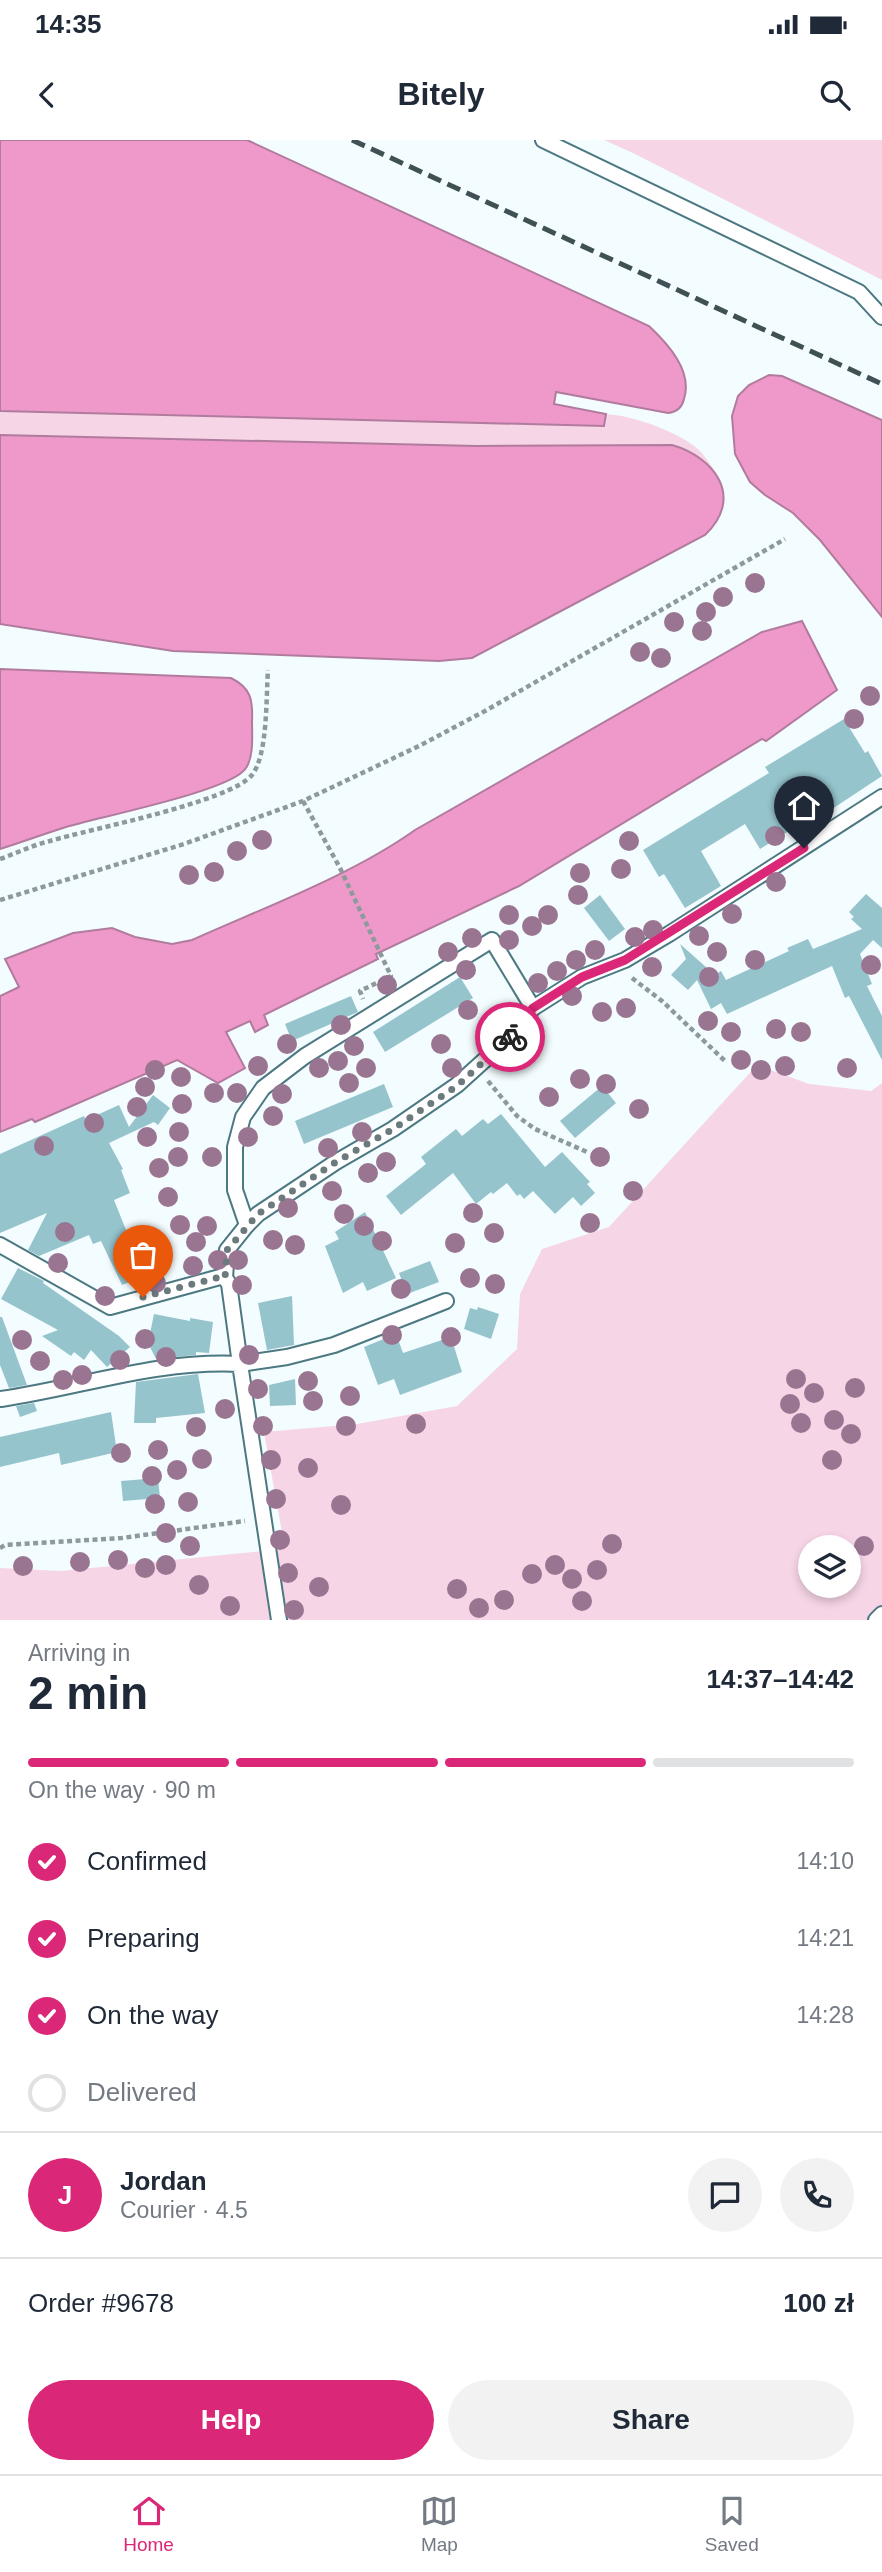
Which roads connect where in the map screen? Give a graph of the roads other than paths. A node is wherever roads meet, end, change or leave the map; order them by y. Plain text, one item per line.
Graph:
1 (542, 140) edge
2 (882, 317) edge
3 (882, 797) edge
4 (533, 1008) junction
5 (247, 1225) junction
6 (0, 1245) edge
7 (225, 1278) junction
8 (446, 1301) dead end
9 (240, 1364) junction
10 (1, 1399) edge
11 (882, 1614) edge
12 (279, 1620) edge
13 (876, 1620) edge

1 - 2 lane
3 - 4 lane
4 - 5 lane
4 - 5 lane
5 - 7 lane
6 - 7 lane
7 - 9 lane
8 - 9 lane
9 - 10 lane
9 - 12 lane
11 - 13 lane

